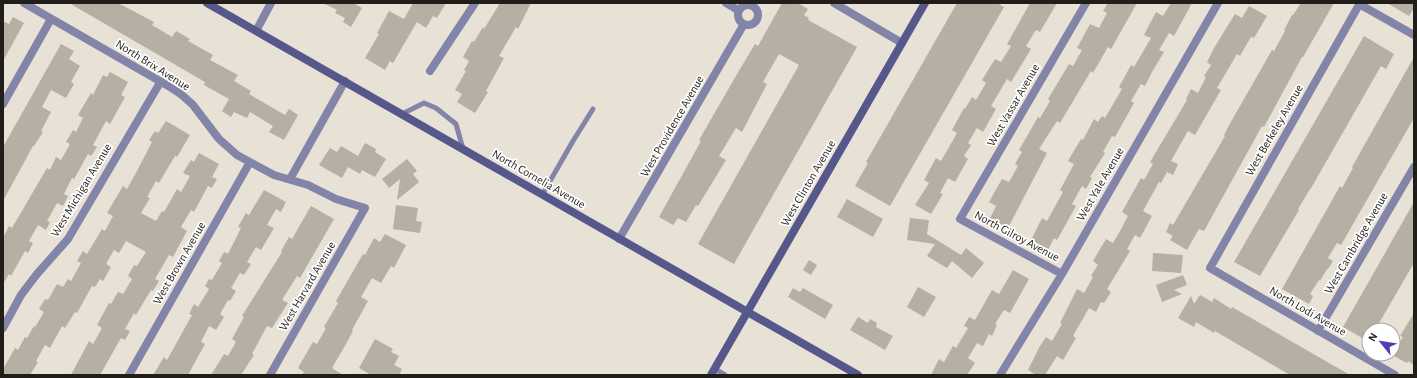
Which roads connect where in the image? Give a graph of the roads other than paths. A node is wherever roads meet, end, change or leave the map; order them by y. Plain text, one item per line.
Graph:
1 (24, 3) edge
2 (207, 3) edge
3 (271, 3) edge
4 (475, 3) edge
5 (726, 3) edge
6 (834, 3) edge
7 (925, 3) edge
8 (1086, 3) edge
9 (1218, 3) edge
10 (752, 4) edge
11 (1360, 4) edge
12 (738, 10) junction
13 (51, 18) junction
14 (744, 24) junction
15 (256, 31) junction
16 (1414, 35) edge
17 (902, 42) junction
18 (430, 71) dead end
19 (161, 81) junction
20 (345, 82) junction
21 (3, 104) edge
22 (593, 109) dead end
23 (402, 114) junction
24 (463, 149) junction
25 (250, 162) junction
26 (1414, 167) edge
27 (290, 179) junction
28 (542, 195) junction
29 (365, 208) joint
30 (960, 219) joint
31 (620, 239) junction
32 (1210, 268) joint
33 (1062, 274) junction
34 (747, 312) junction
35 (3, 328) edge
36 (1318, 331) junction
37 (713, 372) edge
38 (129, 375) edge
39 (270, 375) edge
40 (725, 375) edge
41 (858, 375) edge
42 (1000, 375) edge
43 (1395, 375) edge

1 - 13 street, North Brix Avenue
2 - 15 street, North Cornelia Avenue
3 - 15 street
4 - 18 street
5 - 12 street
6 - 17 street
7 - 17 street, West Clinton Avenue
8 - 30 street, West Vassar Avenue
9 - 33 street, West Yale Avenue
10 - 12 street
10 - 14 street
11 - 16 street
11 - 32 street, West Berkeley Avenue
12 - 14 street
13 - 19 street, North Brix Avenue
13 - 21 street
14 - 31 street, West Providence Avenue
15 - 20 street, North Cornelia Avenue
17 - 34 street, West Clinton Avenue
19 - 25 street, North Brix Avenue
19 - 35 street, West Michigan Avenue
20 - 23 street, North Cornelia Avenue
20 - 27 street
22 - 28 lane
23 - 24 street, North Cornelia Avenue
23 - 24 lane
24 - 28 street, North Cornelia Avenue
25 - 27 street, North Brix Avenue
25 - 38 street, West Brown Avenue
26 - 36 street, West Cambridge Avenue
27 - 29 street, North Brix Avenue
28 - 31 street, North Cornelia Avenue
29 - 39 street, West Harvard Avenue
30 - 33 street, North Gilroy Avenue
31 - 34 street, North Cornelia Avenue
32 - 36 street, North Lodi Avenue
33 - 42 street, West Yale Avenue
34 - 37 street, West Clinton Avenue
34 - 41 street, North Cornelia Avenue
36 - 43 street, North Lodi Avenue
37 - 40 lane

